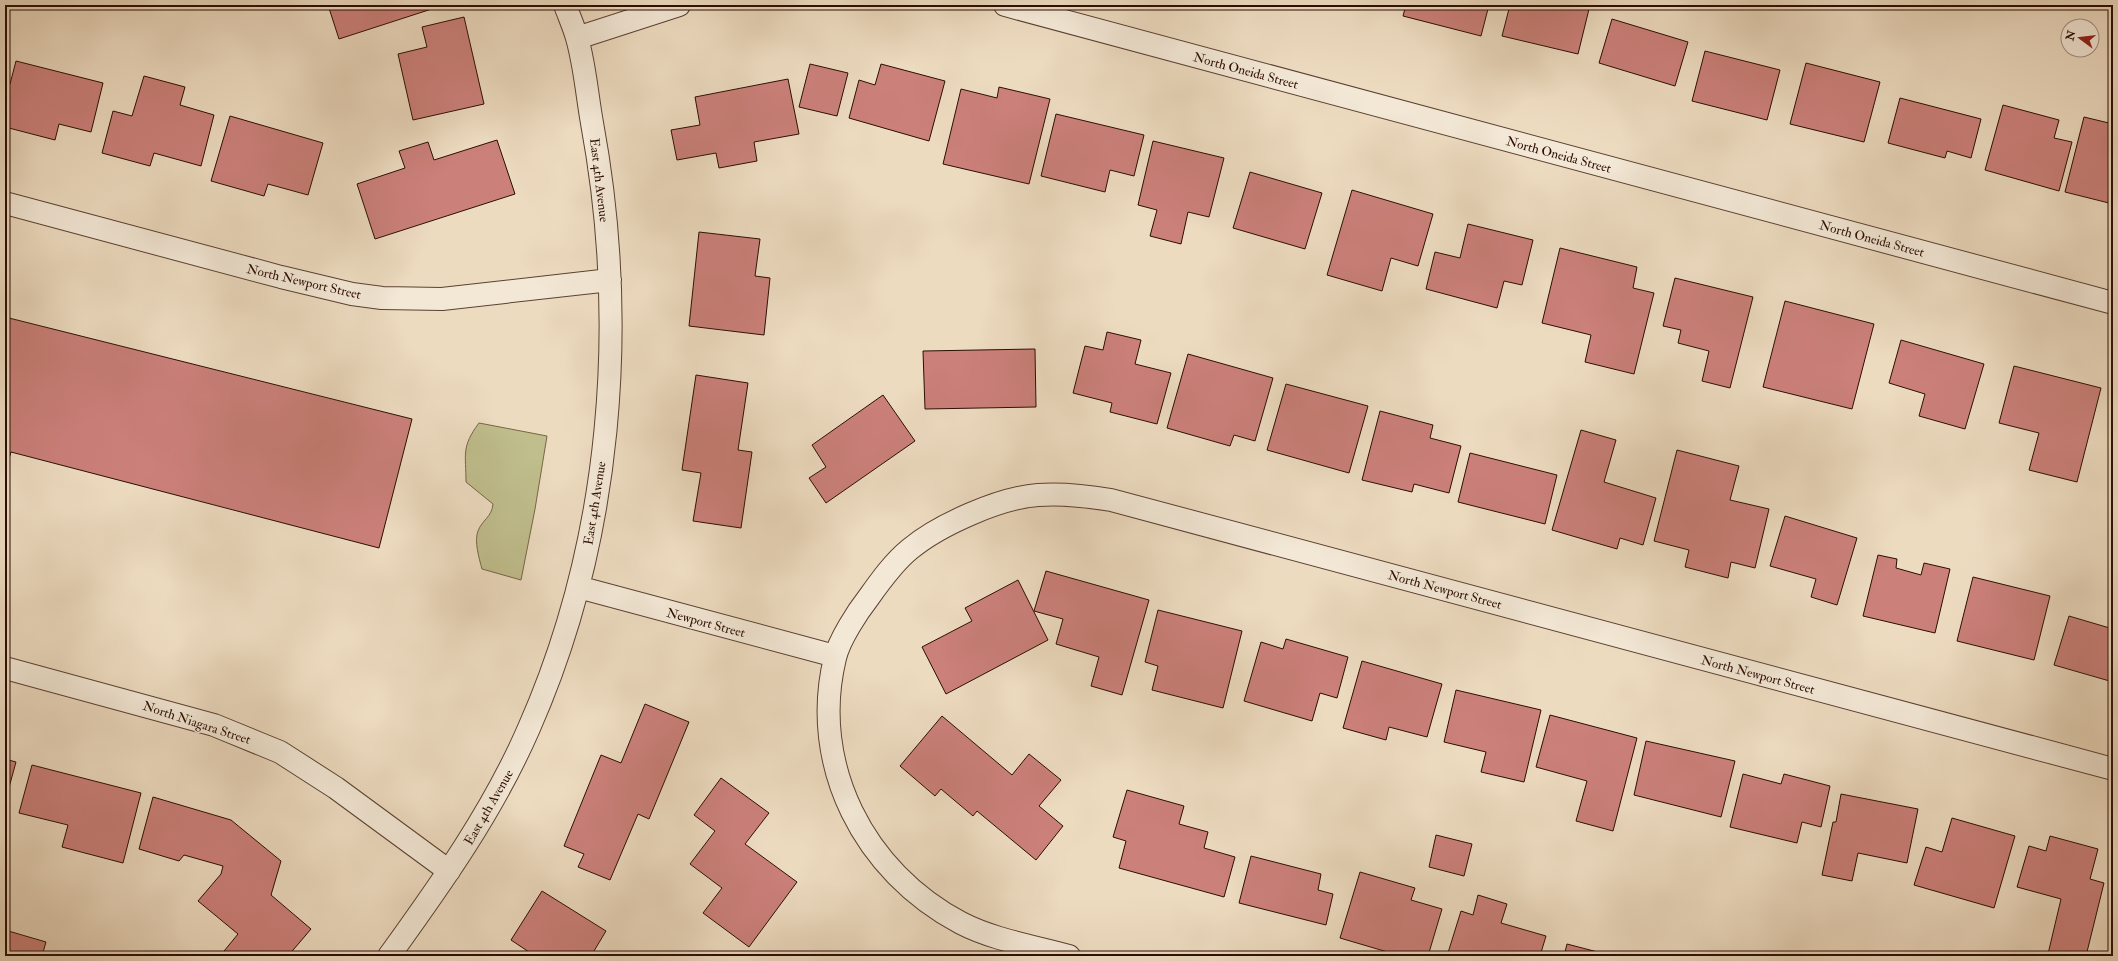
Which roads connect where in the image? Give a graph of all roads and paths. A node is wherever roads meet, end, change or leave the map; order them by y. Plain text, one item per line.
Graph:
1 (565, 5) edge
2 (679, 5) edge
3 (1005, 5) edge
4 (577, 38) junction
5 (5, 203) edge
6 (610, 280) junction
7 (2113, 303) edge
8 (578, 587) junction
9 (835, 656) junction
10 (5, 668) edge
11 (2113, 769) edge
12 (449, 871) junction
13 (389, 956) edge
14 (1069, 956) edge

1 - 4 street, East 4th Avenue
2 - 4 street
3 - 7 street, North Oneida Street
4 - 6 street, East 4th Avenue
5 - 6 street, North Newport Street
6 - 8 street, East 4th Avenue
8 - 9 street, Newport Street
8 - 12 street, East 4th Avenue
9 - 11 street, North Newport Street
9 - 14 street
10 - 12 street, North Niagara Street
12 - 13 street, East 4th Avenue

